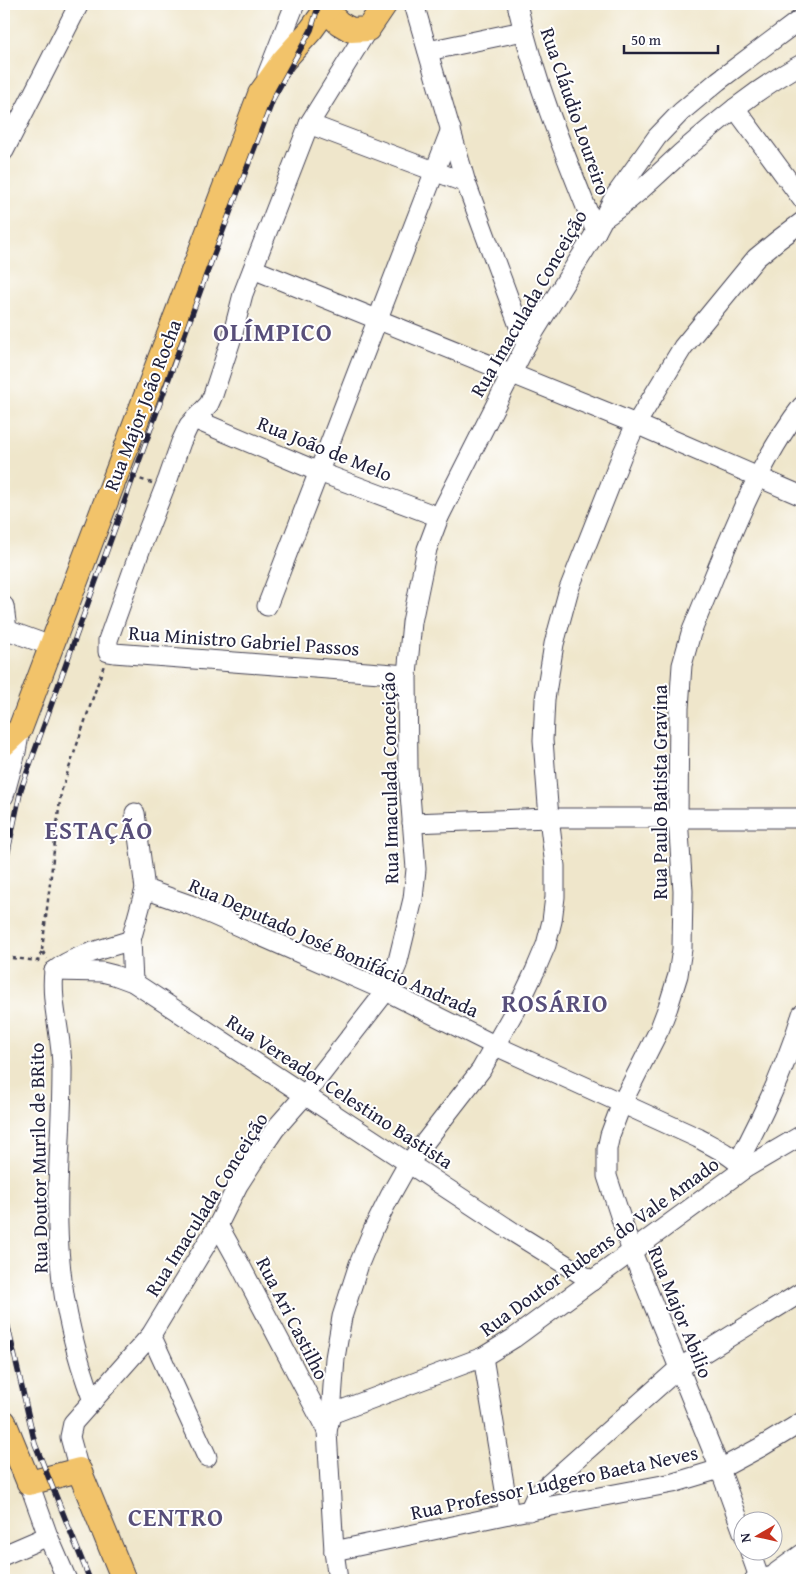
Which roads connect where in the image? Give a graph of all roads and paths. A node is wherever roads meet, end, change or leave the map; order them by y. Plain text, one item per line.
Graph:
1 (79, 4) edge
2 (295, 4) edge
3 (385, 4) edge
4 (414, 4) edge
5 (517, 4) edge
6 (328, 7) edge
7 (802, 18) edge
8 (359, 29) junction
9 (523, 31) junction
10 (428, 51) junction
11 (802, 64) edge
12 (260, 94) junction
13 (735, 108) junction
14 (309, 124) junction
15 (451, 129) junction
16 (4, 151) edge
17 (434, 171) junction
18 (466, 183) junction
19 (802, 199) edge
20 (802, 222) edge
21 (599, 226) junction
22 (252, 270) junction
23 (378, 321) junction
24 (526, 345) junction
25 (512, 373) junction
26 (802, 406) edge
27 (194, 419) junction
28 (636, 424) junction
29 (117, 470) junction
30 (319, 472) junction
31 (758, 477) junction
32 (165, 488) junction
33 (802, 496) edge
34 (440, 517) junction
35 (4, 606) edge
36 (267, 606) dead end
37 (5, 629) edge
38 (51, 646) junction
39 (108, 652) junction
40 (407, 675) junction
41 (12, 737) edge
42 (4, 796) edge
43 (135, 813) dead end
44 (549, 818) junction
45 (678, 818) junction
46 (802, 818) edge
47 (412, 823) junction
48 (145, 889) junction
49 (131, 940) junction
50 (42, 950) junction
51 (4, 957) edge
52 (54, 971) junction
53 (133, 982) junction
54 (386, 991) junction
55 (802, 1014) edge
56 (496, 1046) junction
57 (305, 1094) junction
58 (622, 1103) junction
59 (802, 1135) edge
60 (408, 1164) junction
61 (741, 1165) junction
62 (218, 1225) junction
63 (632, 1252) junction
64 (592, 1281) junction
65 (802, 1292) edge
66 (151, 1335) junction
67 (483, 1357) junction
68 (679, 1368) junction
69 (92, 1401) junction
70 (4, 1422) edge
71 (802, 1422) edge
72 (329, 1423) junction
73 (207, 1457) dead end
74 (720, 1469) junction
75 (79, 1470) junction
76 (38, 1480) junction
77 (528, 1511) junction
78 (736, 1512) edge
79 (509, 1514) junction
80 (48, 1536) junction
81 (334, 1551) junction
82 (802, 1554) edge
83 (4, 1556) edge
84 (754, 1562) edge
85 (802, 1570) edge
86 (761, 1579) edge
87 (67, 1580) edge
88 (124, 1580) edge
89 (338, 1580) edge

1 - 16 street
2 - 12 street
3 - 8 main road
4 - 10 street
5 - 9 street, Rua Cláudio Loureiro
6 - 8 main road
6 - 12 main road, Rua Major João Rocha
7 - 21 street, Rua Imaculada Conceição
8 - 14 street
9 - 10 street
9 - 21 street, Rua Cláudio Loureiro
10 - 15 street
11 - 13 street
12 - 29 main road, Rua Major João Rocha
13 - 19 street
13 - 21 street
14 - 17 street
14 - 22 street
15 - 17 street
15 - 18 street
17 - 18 street
17 - 23 street
18 - 24 street
20 - 28 street
21 - 24 street, Rua Imaculada Conceição
22 - 23 street
22 - 27 street
23 - 25 street
23 - 30 street
24 - 25 street, Rua Imaculada Conceição
25 - 28 street
25 - 34 street, Rua Imaculada Conceição
26 - 31 street, Rua Paulo Batista Gravina
27 - 30 street, Rua João de Melo
27 - 32 street
28 - 31 street
28 - 44 street
29 - 32 path
29 - 38 main road, Rua Major João Rocha
30 - 34 street, Rua João de Melo
30 - 36 street
31 - 33 street
31 - 45 street, Rua Paulo Batista Gravina
32 - 39 street
34 - 40 street, Rua Imaculada Conceição
35 - 37 street
37 - 38 street
38 - 41 main road, Rua Major João Rocha
39 - 40 street, Rua Ministro Gabriel Passos
39 - 50 path
40 - 47 street, Rua Imaculada Conceição
41 - 42 street, Rua Major João Rocha
43 - 48 street
44 - 45 street
44 - 47 street
44 - 56 street
45 - 46 street
45 - 58 street, Rua Paulo Batista Gravina
47 - 54 street, Rua Imaculada Conceição
48 - 49 street
48 - 54 street, Rua Deputado José Bonifácio Andrada
49 - 52 street
49 - 53 street
50 - 51 path
50 - 52 path
52 - 53 street, Rua Vereador Celestino Bastista
52 - 69 street, Rua Doutor Murilo de BRito
53 - 57 street, Rua Vereador Celestino Bastista
54 - 56 street, Rua Deputado José Bonifácio Andrada
54 - 57 street, Rua Imaculada Conceição
55 - 61 street
56 - 58 street, Rua Deputado José Bonifácio Andrada
56 - 60 street
57 - 60 street, Rua Vereador Celestino Bastista
57 - 62 street, Rua Imaculada Conceição
58 - 61 street, Rua Deputado José Bonifácio Andrada
58 - 63 street, Rua Major Abilio
59 - 61 street, Rua Doutor Rubens do Vale Amado
60 - 64 street, Rua Vereador Celestino Bastista
60 - 72 street
61 - 63 street, Rua Doutor Rubens do Vale Amado
62 - 66 street, Rua Imaculada Conceição
62 - 72 street, Rua Ari Castilho
63 - 64 street, Rua Doutor Rubens do Vale Amado
63 - 68 street, Rua Major Abilio
64 - 67 street, Rua Doutor Rubens do Vale Amado
65 - 68 street
66 - 69 street, Rua Imaculada Conceição
66 - 73 street
67 - 72 street, Rua Doutor Rubens do Vale Amado
67 - 79 street
68 - 74 street, Rua Major Abilio
68 - 77 street
69 - 75 street, Rua Imaculada Conceição
70 - 76 main road
71 - 74 street, Rua Professor Ludgero Baeta Neves
72 - 81 street
74 - 77 street, Rua Professor Ludgero Baeta Neves
74 - 78 street, Rua Major Abilio
75 - 76 main road
75 - 88 main road
76 - 80 street
77 - 79 street, Rua Professor Ludgero Baeta Neves
79 - 81 street, Rua Professor Ludgero Baeta Neves
80 - 83 street
80 - 87 street
81 - 89 street
82 - 86 street
84 - 86 street
85 - 86 street

